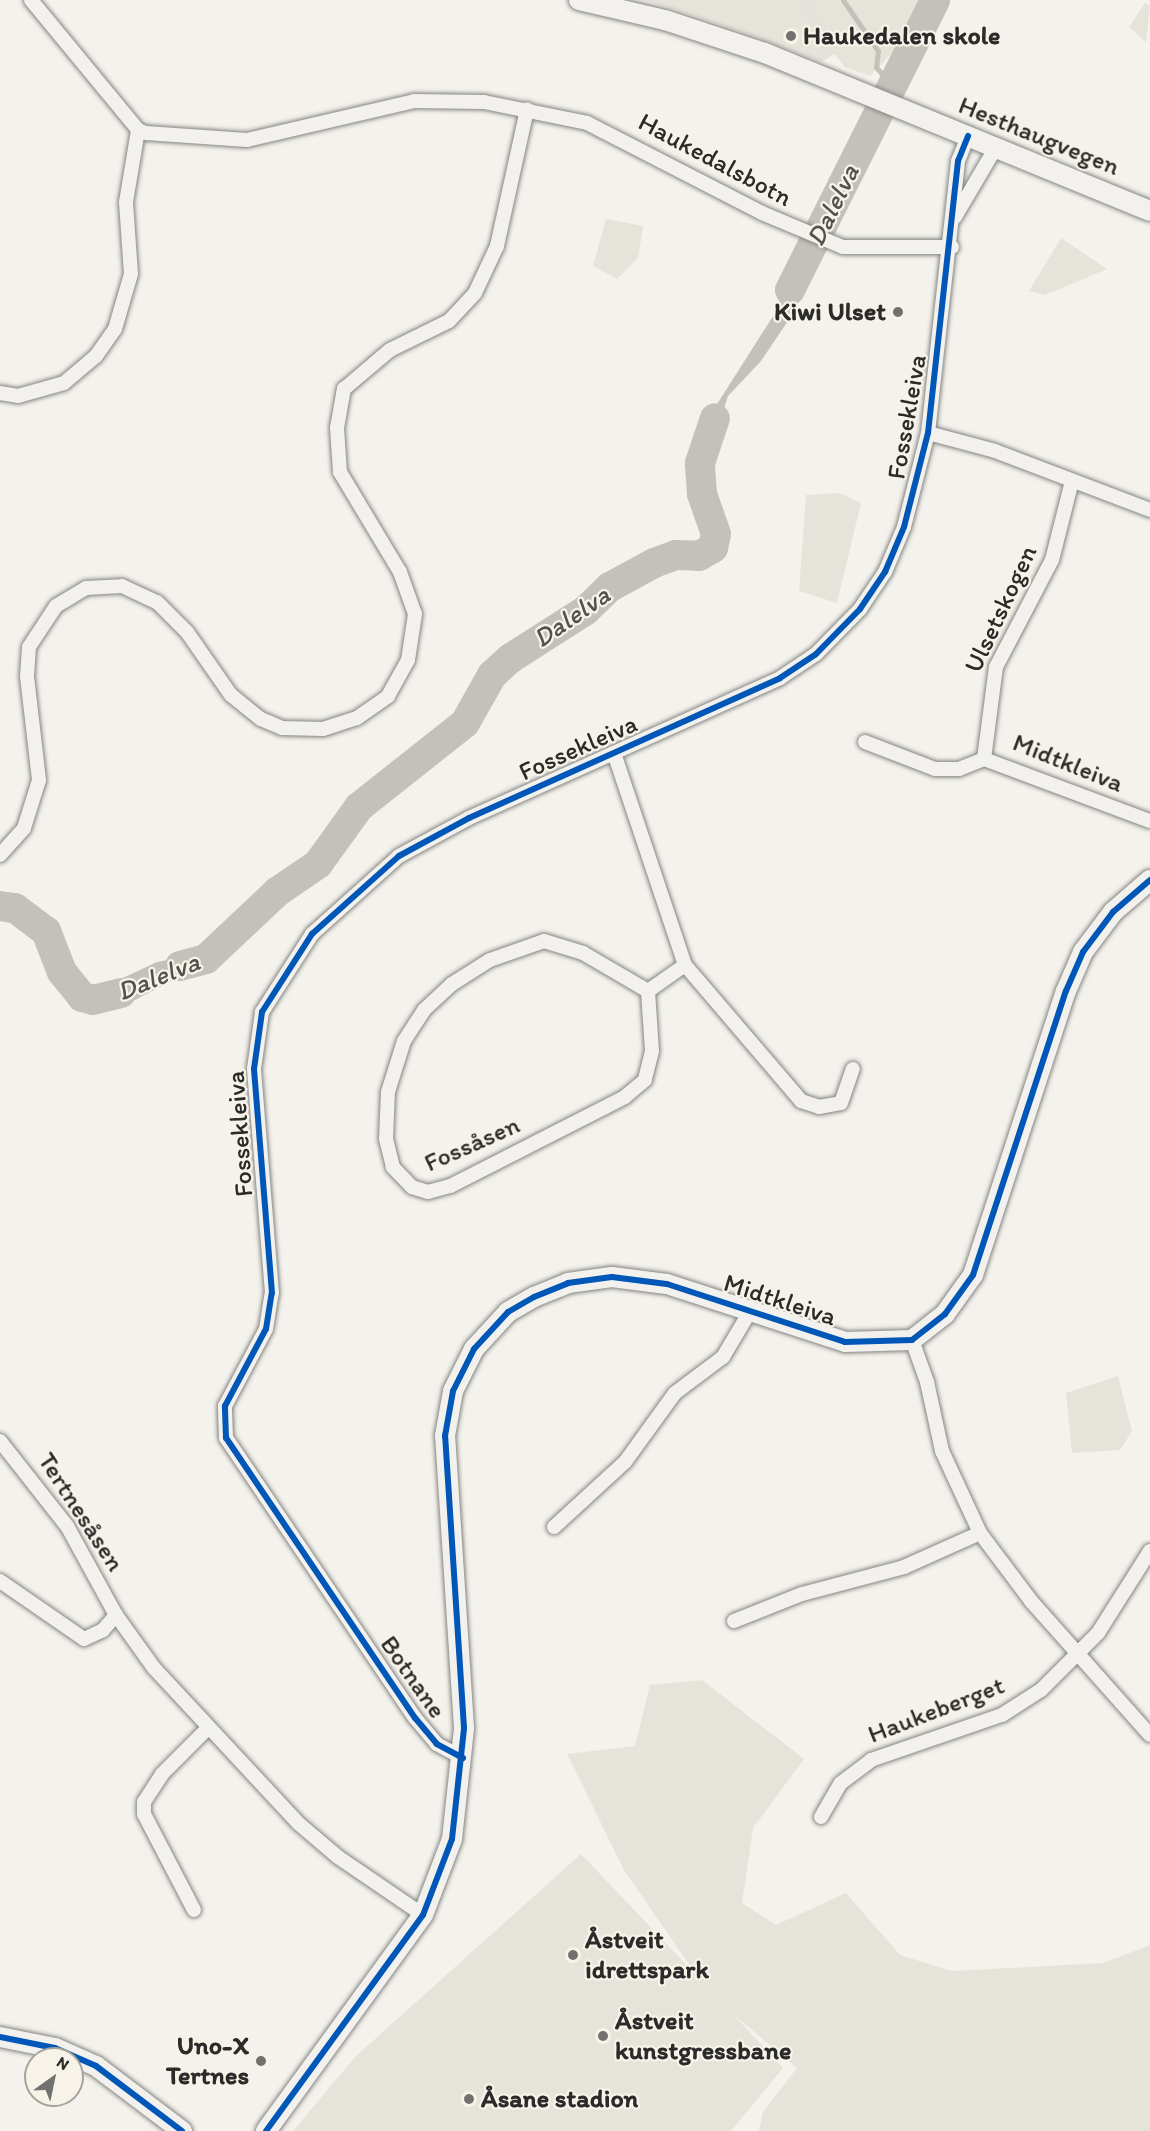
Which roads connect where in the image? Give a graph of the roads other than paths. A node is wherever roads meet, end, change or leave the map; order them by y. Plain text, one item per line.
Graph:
1 (31, 0) edge
2 (579, 0) edge
3 (527, 109) junction
4 (138, 130) junction
5 (968, 136) junction
6 (996, 147) junction
7 (1150, 211) edge
8 (956, 217) junction
9 (952, 247) junction
10 (0, 393) edge
11 (928, 433) junction
12 (1072, 481) junction
13 (1150, 510) edge
14 (866, 742) dead end
15 (614, 753) junction
16 (984, 759) junction
17 (1150, 821) edge
18 (0, 855) edge
19 (1150, 880) edge
20 (685, 965) junction
21 (648, 991) junction
22 (854, 1069) dead end
23 (749, 1313) junction
24 (912, 1340) junction
25 (230, 1393) joint
26 (0, 1441) edge
27 (554, 1527) dead end
28 (980, 1533) junction
29 (1150, 1551) edge
30 (0, 1581) edge
31 (116, 1614) junction
32 (734, 1621) dead end
33 (1077, 1655) junction
34 (209, 1727) junction
35 (1150, 1735) edge
36 (463, 1758) junction
37 (821, 1817) dead end
38 (194, 1910) dead end
39 (423, 1914) junction
40 (0, 2037) edge
41 (182, 2131) edge
42 (266, 2131) edge

1 - 4 street
2 - 5 street, Hesthaugvegen
3 - 4 street, Haukedalsbotn
3 - 9 street, Haukedalsbotn
3 - 18 street
4 - 10 street
5 - 6 street, Hesthaugvegen
5 - 8 street, Fossekleiva
6 - 7 street, Hesthaugvegen
6 - 8 street, Fossekleiva
8 - 9 street, Fossekleiva
9 - 11 street, Fossekleiva
11 - 12 street
11 - 15 street, Fossekleiva
12 - 13 street
12 - 16 street, Ulsetskogen
14 - 16 street, Midtkleiva
15 - 20 street
15 - 25 street, Fossekleiva
16 - 17 street, Midtkleiva
19 - 24 street
20 - 21 street
20 - 22 street
21 - 21 street, Fossåsen
23 - 24 street, Midtkleiva
23 - 27 street, Midtkleiva
23 - 36 street, Midtkleiva
24 - 28 street
25 - 36 street, Botnane
26 - 31 street, Tertnesåsen
28 - 32 street
28 - 33 street
29 - 33 street, Haukeberget
30 - 31 street
31 - 34 street, Tertnesåsen
33 - 35 street
33 - 37 street, Haukeberget
34 - 38 street
34 - 39 street, Tertnesåsen
36 - 39 street
39 - 42 street
40 - 41 street

